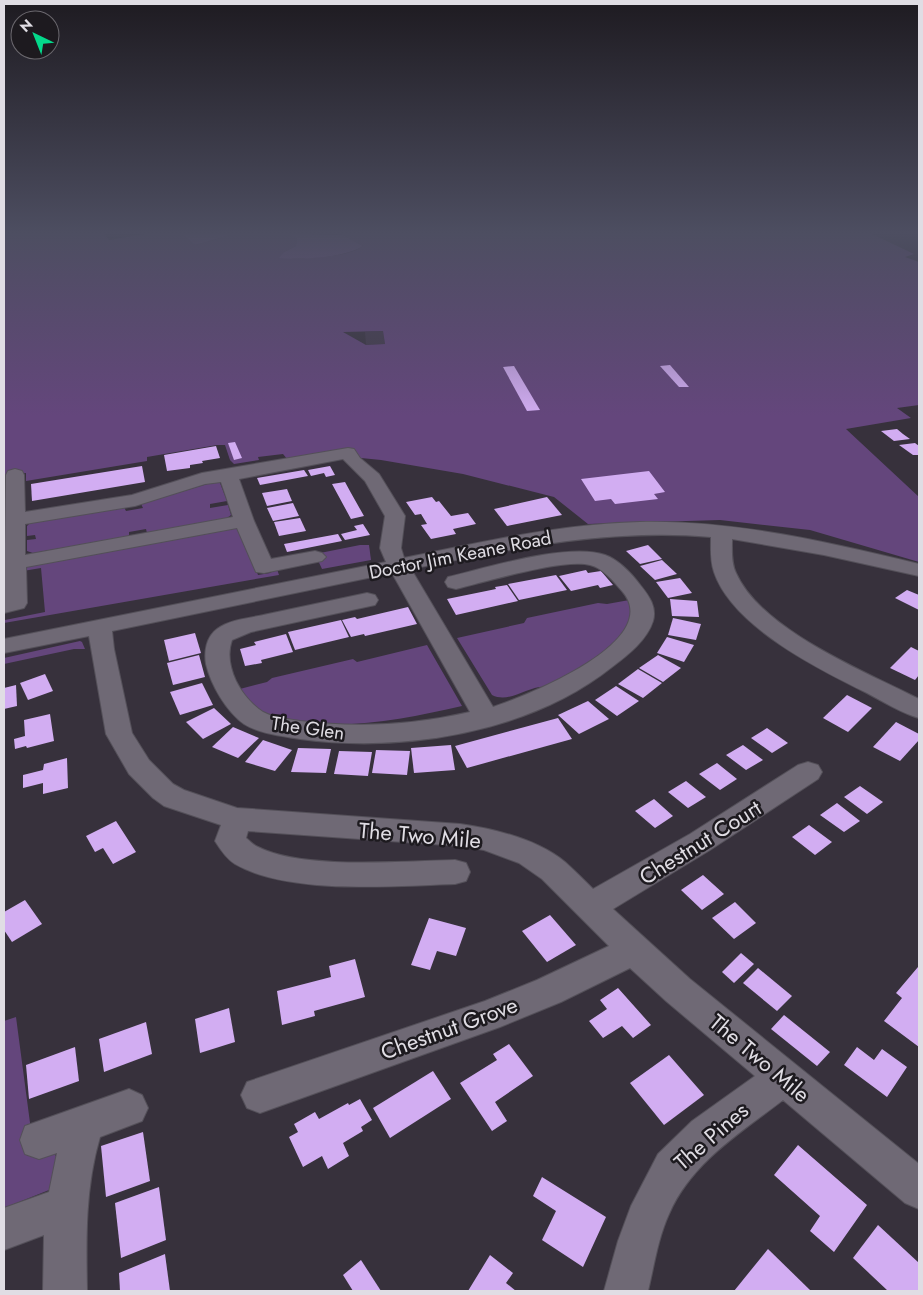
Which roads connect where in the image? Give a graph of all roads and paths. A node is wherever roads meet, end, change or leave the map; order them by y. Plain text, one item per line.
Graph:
1 (15, 475) dead end
2 (228, 475) junction
3 (642, 509) dead end
4 (15, 520) junction
5 (244, 520) junction
6 (656, 528) junction
7 (721, 532) junction
8 (315, 557) dead end
9 (15, 563) junction
10 (399, 566) junction
11 (919, 570) edge
12 (456, 582) dead end
13 (367, 600) dead end
14 (12, 608) edge
15 (100, 627) junction
16 (4, 646) edge
17 (919, 709) edge
18 (486, 717) junction
19 (808, 772) dead end
20 (237, 819) junction
21 (455, 872) dead end
22 (589, 907) junction
23 (634, 950) junction
24 (783, 1078) junction
25 (260, 1095) dead end
26 (128, 1108) dead end
27 (85, 1124) junction
28 (39, 1140) dead end
29 (919, 1189) edge
30 (66, 1206) junction
31 (4, 1229) edge
32 (66, 1291) edge
33 (626, 1291) edge

1 - 4 street
2 - 4 street
2 - 5 street
2 - 10 street
3 - 6 street
4 - 9 street
5 - 8 street
5 - 9 street
6 - 7 street, Doctor Jim Keane Road
6 - 10 street, Doctor Jim Keane Road
7 - 11 street, Doctor Jim Keane Road
7 - 17 street
9 - 14 street
10 - 15 street, Doctor Jim Keane Road
10 - 18 street
12 - 18 street, The Glen
13 - 18 street, The Glen
15 - 16 street, Doctor Jim Keane Road
15 - 20 street, The Two Mile
19 - 22 street, Chestnut Court
20 - 21 street
20 - 22 street, The Two Mile
22 - 23 street, The Two Mile
23 - 24 street, The Two Mile
23 - 25 street, Chestnut Grove
24 - 29 street, The Two Mile
24 - 33 street, The Pines
26 - 27 street
27 - 28 street
27 - 30 street
30 - 31 street
30 - 32 street

